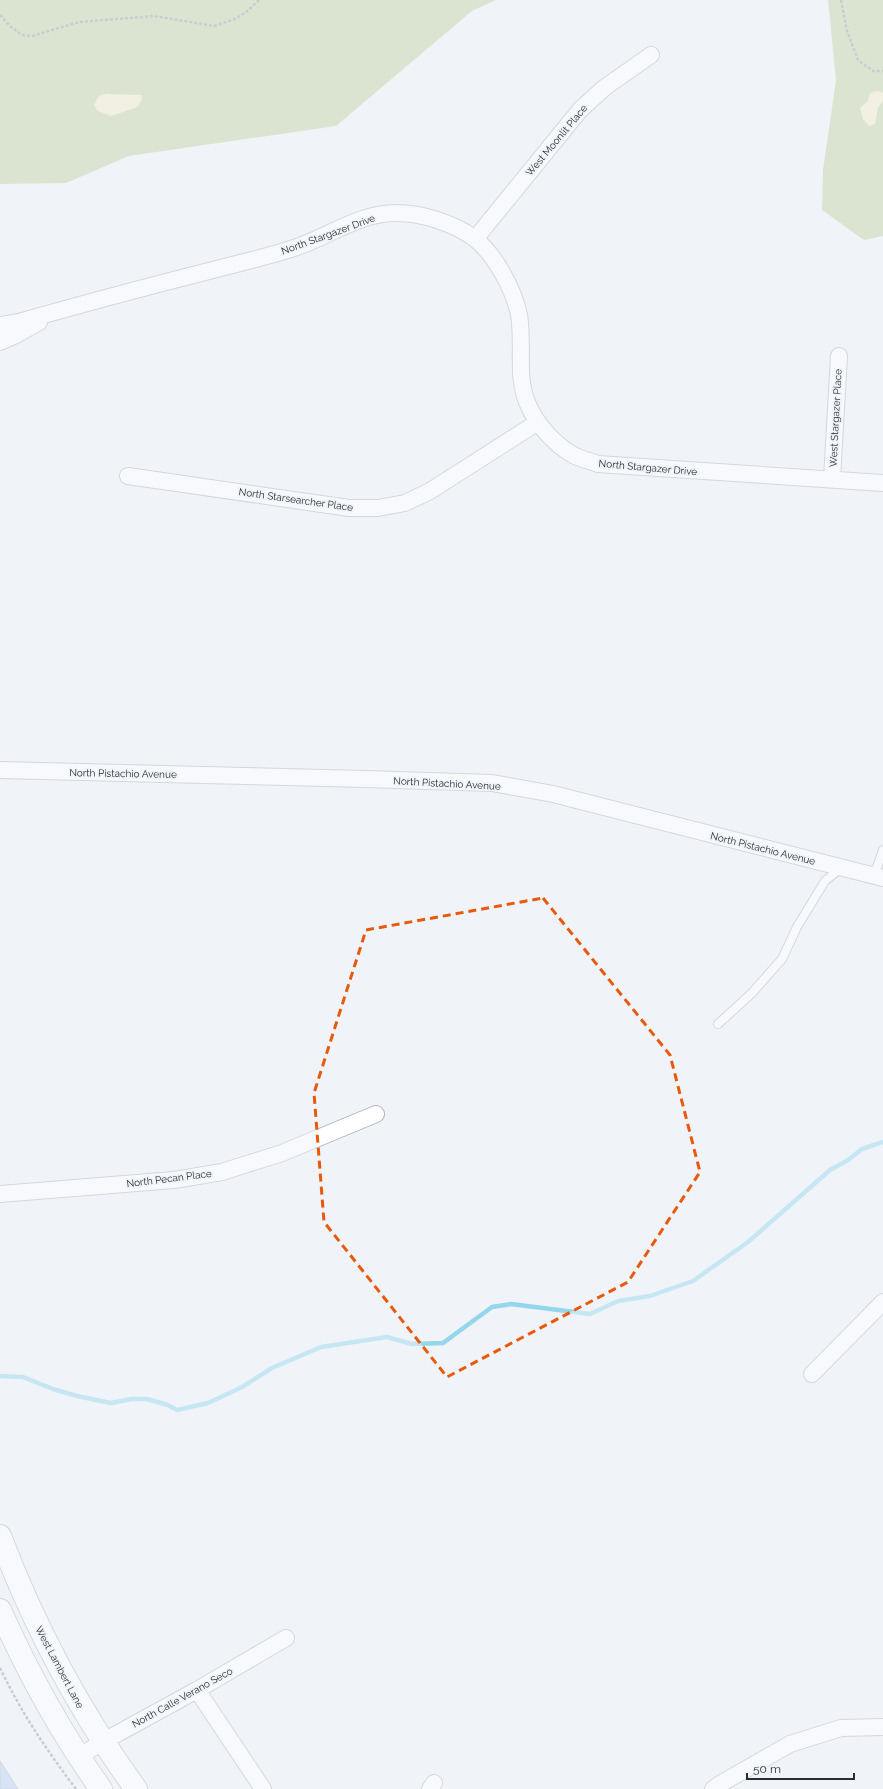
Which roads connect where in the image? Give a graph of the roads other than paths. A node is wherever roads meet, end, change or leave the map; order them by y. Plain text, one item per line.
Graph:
1 (651, 55) dead end
2 (475, 239) junction
3 (56, 311) junction
4 (0, 325) edge
5 (0, 342) edge
6 (839, 356) dead end
7 (538, 422) junction
8 (128, 476) dead end
9 (832, 479) junction
10 (883, 483) edge
11 (0, 770) edge
12 (883, 850) edge
13 (841, 868) junction
14 (879, 877) edge
15 (718, 1024) dead end
16 (376, 1114) dead end
17 (0, 1194) edge
18 (883, 1302) edge
19 (812, 1374) dead end
20 (0, 1536) edge
21 (0, 1610) edge
22 (286, 1638) dead end
23 (197, 1690) junction
24 (883, 1727) edge
25 (102, 1742) junction
26 (79, 1757) junction
27 (101, 1789) edge
28 (136, 1789) edge
29 (263, 1789) edge
30 (714, 1789) edge

1 - 2 street, West Moonlit Place
2 - 3 street, North Stargazer Drive
2 - 7 street, North Stargazer Drive
3 - 4 street, North Stargazer Drive
3 - 5 street, North Stargazer Drive
6 - 9 street, West Stargazer Place
7 - 8 street, North Starsearcher Place
7 - 9 street, North Stargazer Drive
9 - 10 street, North Stargazer Drive
11 - 13 street, North Pistachio Avenue
12 - 14 lane
13 - 14 street, North Pistachio Avenue
13 - 15 lane
16 - 17 street, North Pecan Place
18 - 19 street
20 - 25 main road, West Lambert Lane
21 - 26 main road
22 - 23 street, North Calle Verano Seco
23 - 25 street, North Calle Verano Seco
23 - 29 street
24 - 30 street
25 - 26 street, North Calle Verano Seco
25 - 28 main road, West Lambert Lane
26 - 27 main road

